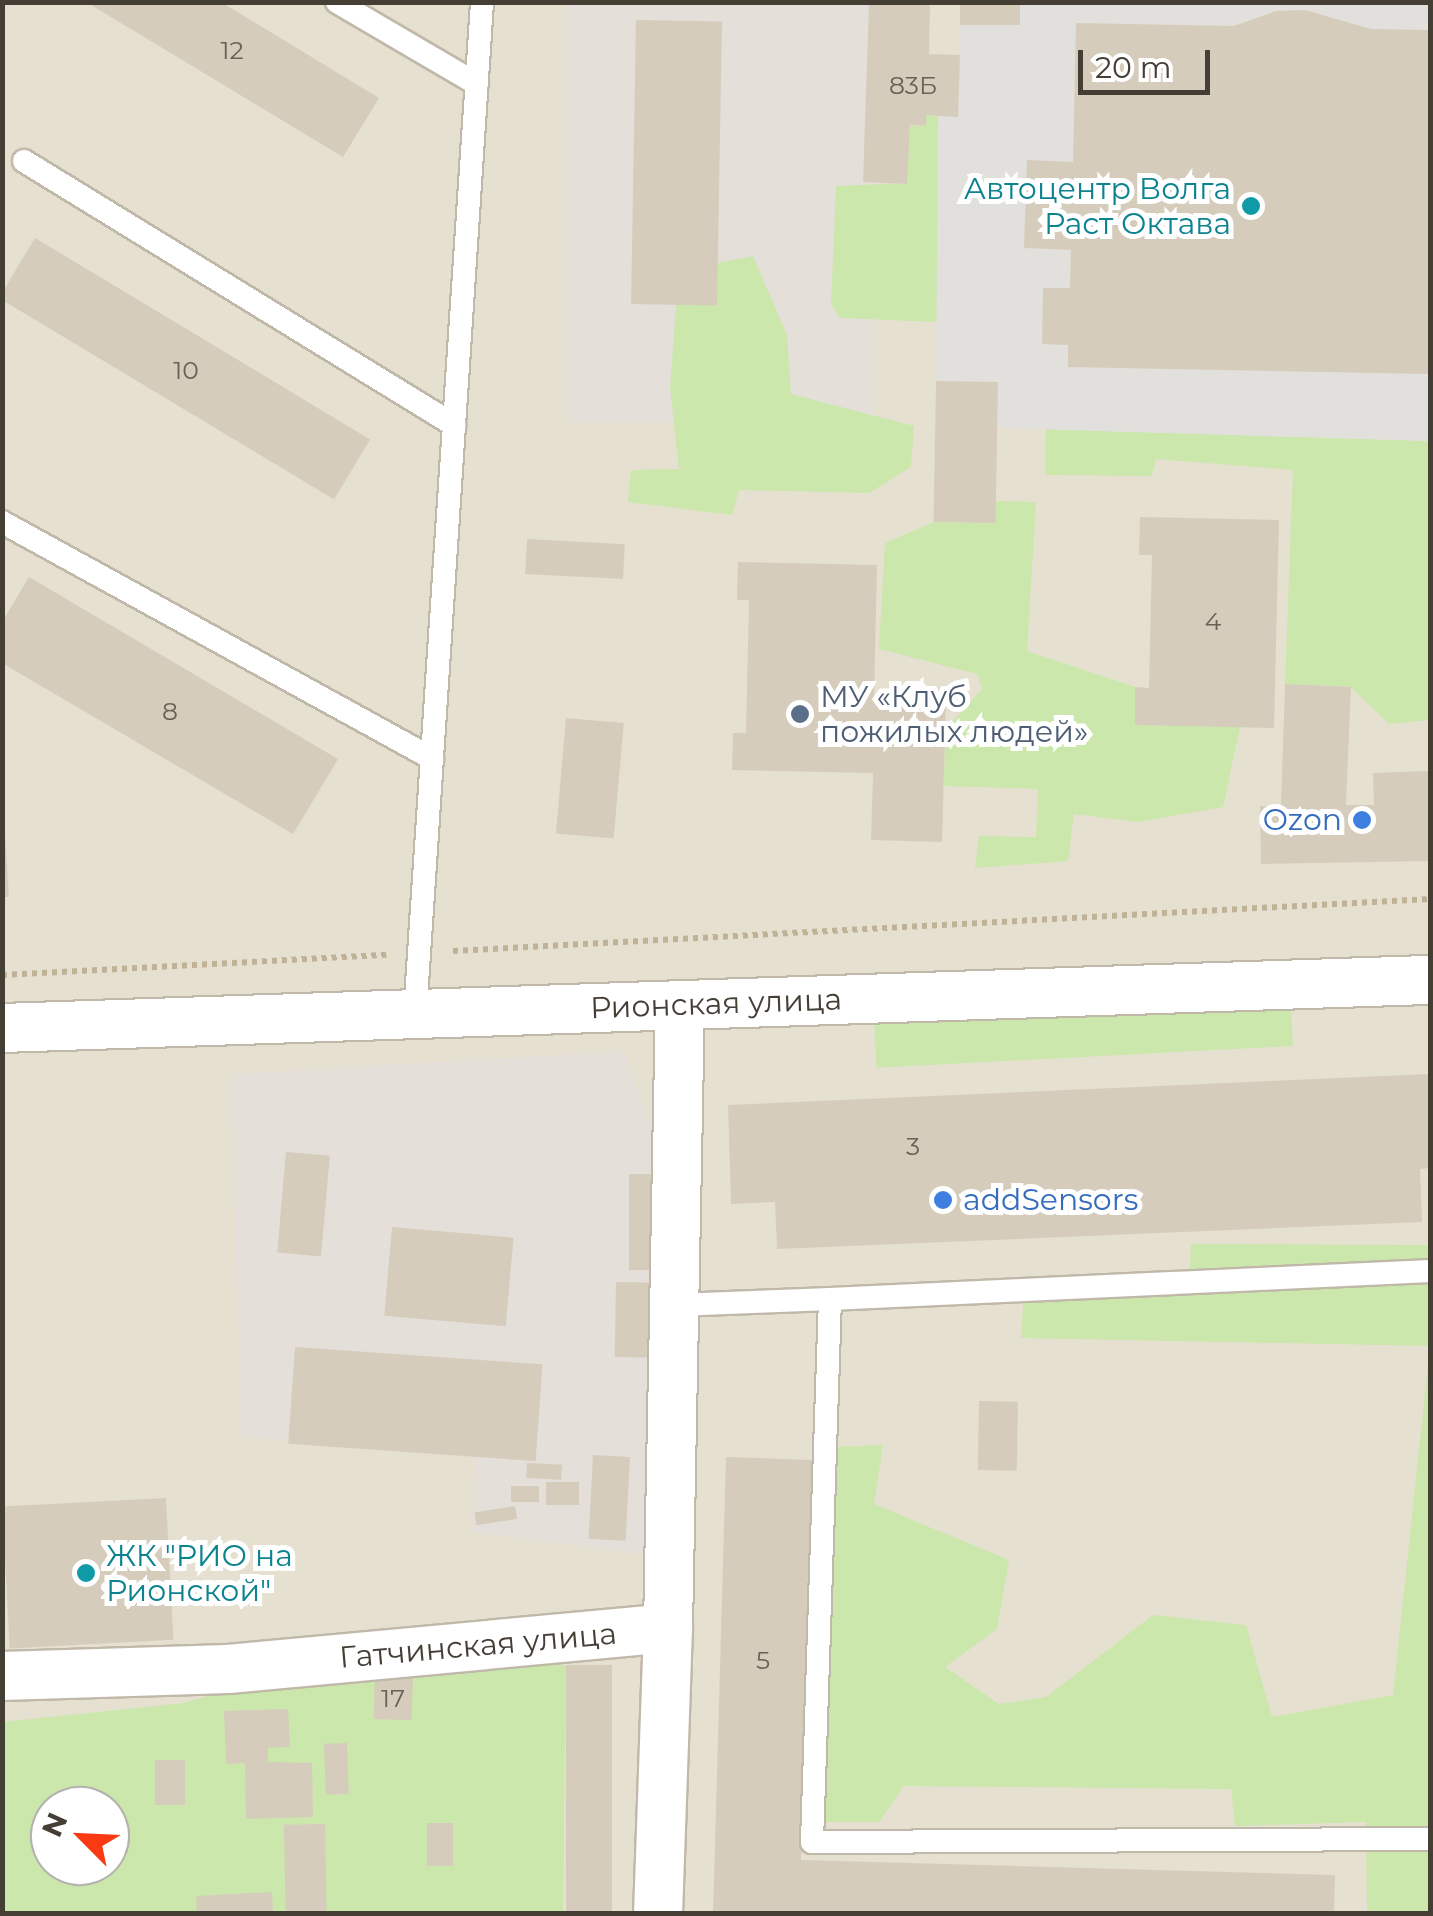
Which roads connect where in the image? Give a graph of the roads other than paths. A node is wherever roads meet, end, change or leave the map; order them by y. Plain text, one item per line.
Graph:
1 (337, 2) edge
2 (482, 2) edge
3 (477, 84) junction
4 (24, 162) dead end
5 (454, 425) junction
6 (2, 522) edge
7 (432, 758) junction
8 (1430, 980) edge
9 (680, 1005) junction
10 (415, 1014) junction
11 (2, 1028) edge
12 (1430, 1271) edge
13 (830, 1299) junction
14 (676, 1306) junction
15 (668, 1628) junction
16 (2, 1676) edge
17 (1430, 1839) edge
18 (658, 1914) edge

1 - 3 lane
2 - 3 lane
3 - 5 lane
4 - 5 lane
5 - 7 lane
6 - 7 lane
7 - 10 lane
8 - 9 street, Рионская улица
9 - 10 street, Рионская улица
9 - 14 street
10 - 11 street, Рионская улица
12 - 13 lane
13 - 14 lane
13 - 17 lane
14 - 15 street
15 - 16 street, Гатчинская улица
15 - 18 street

